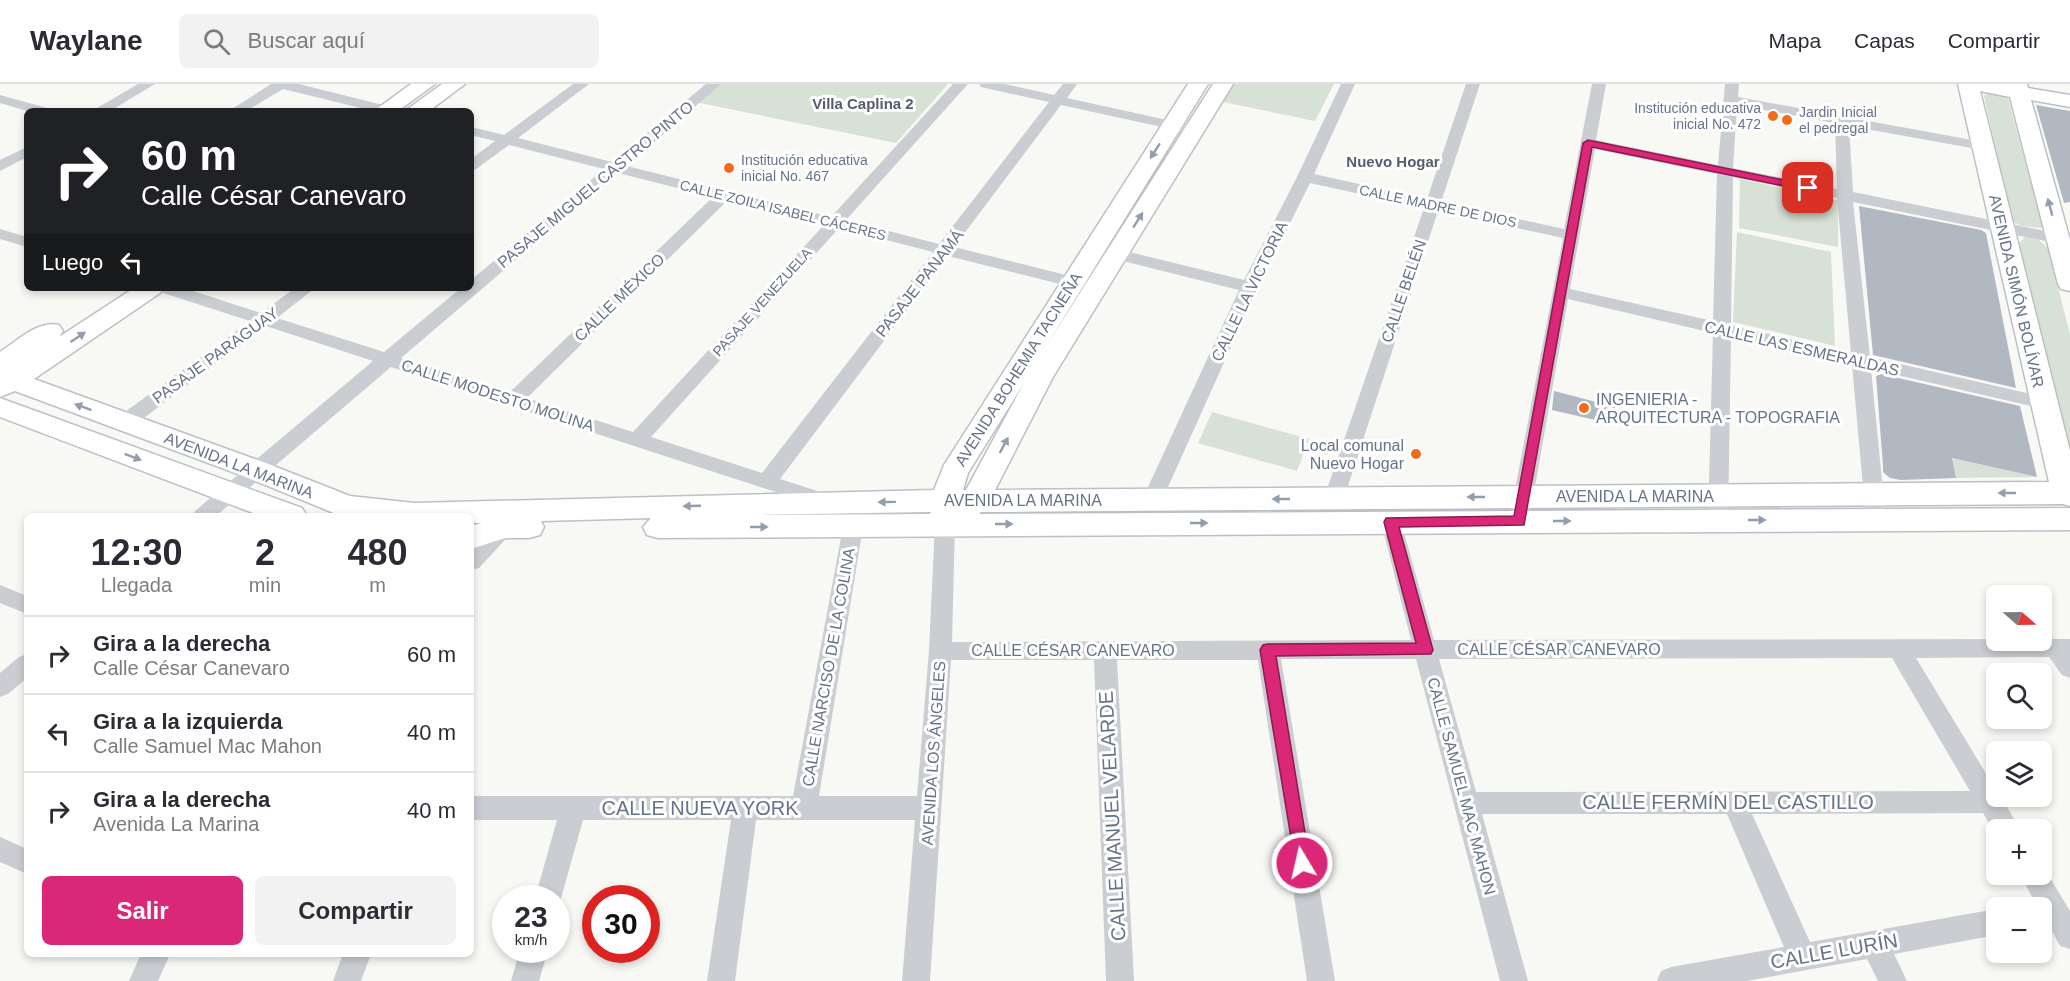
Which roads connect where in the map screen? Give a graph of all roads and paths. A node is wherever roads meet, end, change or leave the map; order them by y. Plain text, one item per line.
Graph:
1 (148, 84) edge
2 (282, 84) edge
3 (425, 84) edge
4 (455, 84) edge
5 (582, 84) edge
6 (714, 84) edge
7 (961, 84) edge
8 (986, 84) edge
9 (1071, 84) edge
10 (1198, 84) edge
11 (1223, 84) edge
12 (1348, 84) edge
13 (1473, 84) edge
14 (1599, 84) edge
15 (1968, 84) edge
16 (1973, 84) edge
17 (2047, 84) edge
18 (2018, 88) edge
19 (2070, 88) edge
20 (1731, 92) edge
21 (0, 99) edge
22 (1058, 100) junction
23 (2070, 101) edge
24 (32, 108) edge
25 (104, 108) edge
26 (241, 108) edge
27 (375, 108) edge
28 (391, 108) edge
29 (419, 108) edge
30 (1842, 121) junction
31 (1172, 125) junction
32 (1194, 130) junction
33 (474, 132) edge
34 (506, 140) junction
35 (1588, 143) junction
36 (1983, 146) junction
37 (24, 153) edge
38 (474, 164) edge
39 (0, 166) edge
40 (615, 167) junction
41 (1725, 170) junction
42 (1305, 177) junction
43 (724, 195) junction
44 (1845, 196) junction
45 (1432, 205) junction
46 (835, 222) junction
47 (2002, 228) junction
48 (0, 234) edge
49 (1571, 235) junction
50 (24, 239) edge
51 (2064, 240) edge
52 (945, 250) junction
53 (1117, 254) junction
54 (2070, 284) edge
55 (1084, 285) junction
56 (474, 286) edge
57 (1249, 286) junction
58 (111, 291) edge
59 (146, 291) edge
60 (175, 291) edge
61 (302, 291) edge
62 (469, 291) edge
63 (1560, 292) junction
64 (263, 320) junction
65 (1722, 329) junction
66 (387, 360) junction
67 (1862, 361) junction
68 (3, 378) edge
69 (513, 400) junction
70 (2044, 403) junction
71 (0, 407) edge
72 (125, 422) junction
73 (637, 440) junction
74 (256, 470) junction
75 (766, 482) junction
76 (229, 493) junction
77 (1334, 498) junction
78 (1155, 500) junction
79 (2069, 500) edge
80 (830, 502) junction
81 (1875, 507) junction
82 (1717, 508) junction
83 (955, 509) junction
84 (1521, 509) junction
85 (206, 513) edge
86 (284, 513) edge
87 (404, 513) edge
88 (474, 517) edge
89 (512, 519) junction
90 (1391, 522) junction
91 (853, 526) junction
92 (474, 537) edge
93 (474, 559) edge
94 (0, 594) edge
95 (24, 604) edge
96 (1898, 648) junction
97 (2063, 648) edge
98 (1104, 650) junction
99 (1268, 650) junction
100 (1425, 650) junction
101 (940, 651) junction
102 (24, 667) edge
103 (2070, 668) edge
104 (0, 687) edge
105 (1986, 795) edge
106 (1734, 802) junction
107 (1986, 802) edge
108 (1467, 803) junction
109 (474, 808) edge
110 (573, 808) junction
111 (745, 808) junction
112 (804, 808) junction
113 (929, 808) junction
114 (0, 849) edge
115 (24, 861) edge
116 (552, 885) edge
117 (2040, 885) edge
118 (2056, 911) edge
119 (1986, 923) edge
120 (2070, 936) edge
121 (1874, 943) junction
122 (155, 957) edge
123 (356, 957) edge
124 (1802, 957) junction
125 (530, 963) edge
126 (1688, 979) edge
127 (143, 981) edge
128 (346, 981) edge
129 (525, 981) edge
130 (721, 981) edge
131 (916, 981) edge
132 (1120, 981) edge
133 (1321, 981) edge
134 (1514, 981) edge
135 (1893, 981) edge

1 - 25 street
2 - 26 street
2 - 27 street
3 - 28 street
4 - 29 street
5 - 34 street
6 - 40 street, PASAJE MIGUEL CASTRO PINTO
7 - 46 street, PASAJE VENEZUELA
8 - 22 street
9 - 22 street, PASAJE PANAMÁ
10 - 31 street, AVENIDA BOHEMIA TACNEÑA
11 - 32 street, AVENIDA BOHEMIA TACNEÑA
12 - 42 street, CALLE LA VICTORIA
13 - 45 street, CALLE BELÉN
14 - 35 street
15 - 36 street, AVENIDA SIMÓN BOLÍVAR
16 - 18 street
17 - 19 street
18 - 23 street
51 -> 18 street
20 - 30 street
20 - 41 street
21 - 24 street
22 - 31 street
22 - 52 street, PASAJE PANAMÁ
30 - 36 street
30 - 44 street
31 - 32 street
31 -> 55 street, AVENIDA BOHEMIA TACNEÑA
53 -> 32 street, AVENIDA BOHEMIA TACNEÑA
33 - 34 street, CALLE ZOILA ISABEL CÁCERES
34 - 38 street
34 - 40 street, CALLE ZOILA ISABEL CÁCERES
35 - 41 street
35 - 49 street
36 - 47 street, AVENIDA SIMÓN BOLÍVAR
37 - 39 street
40 - 43 street, CALLE ZOILA ISABEL CÁCERES
40 - 56 street, PASAJE MIGUEL CASTRO PINTO
41 - 44 street
41 - 65 street
42 - 45 street, CALLE MADRE DE DIOS
42 - 57 street, CALLE LA VICTORIA
43 - 46 street, CALLE ZOILA ISABEL CÁCERES
43 - 69 street, CALLE MÉXICO
44 - 47 street
44 - 67 street
45 - 49 street, CALLE MADRE DE DIOS
45 - 77 street, CALLE BELÉN
46 - 52 street, CALLE ZOILA ISABEL CÁCERES
46 - 73 street, PASAJE VENEZUELA
47 - 51 street
47 - 70 street, AVENIDA SIMÓN BOLÍVAR
48 - 50 street
49 - 63 street
51 - 54 street
52 - 55 street, CALLE ZOILA ISABEL CÁCERES
52 - 75 street, PASAJE PANAMÁ
53 - 55 street, AVENIDA BOHEMIA TACNEÑA
53 - 57 street
55 - 83 street, AVENIDA BOHEMIA TACNEÑA
57 - 78 street, CALLE LA VICTORIA
58 - 68 street
68 -> 59 street
60 - 64 street, CALLE MODESTO MOLINA
61 - 64 street, PASAJE PARAGUAY
62 - 66 street, PASAJE MIGUEL CASTRO PINTO
63 - 65 street, CALLE LAS ESMERALDAS
63 - 84 street
64 - 66 street, CALLE MODESTO MOLINA
64 - 72 street, PASAJE PARAGUAY
65 - 67 street, CALLE LAS ESMERALDAS
65 - 82 street
66 - 69 street, CALLE MODESTO MOLINA
66 - 74 street, PASAJE MIGUEL CASTRO PINTO
67 - 70 street, CALLE LAS ESMERALDAS
67 - 81 street
72 -> 68 street, AVENIDA LA MARINA
69 - 73 street, CALLE MODESTO MOLINA
70 - 79 street, AVENIDA SIMÓN BOLÍVAR
71 -> 76 street, AVENIDA LA MARINA
72 - 74 street, AVENIDA LA MARINA
73 - 75 street, CALLE MODESTO MOLINA
74 - 76 street, PASAJE MIGUEL CASTRO PINTO
74 - 87 street, AVENIDA LA MARINA
75 - 80 street, CALLE MODESTO MOLINA
76 - 85 street, PASAJE MIGUEL CASTRO PINTO
76 - 86 street, AVENIDA LA MARINA
77 -> 78 street, AVENIDA LA MARINA
84 -> 77 street, AVENIDA LA MARINA
78 - 83 street, AVENIDA LA MARINA
79 - 81 street, AVENIDA LA MARINA
83 -> 80 street, AVENIDA LA MARINA
80 -> 89 street, AVENIDA LA MARINA
81 - 82 street, AVENIDA LA MARINA
82 - 84 street, AVENIDA LA MARINA
83 -> 90 street, AVENIDA LA MARINA
83 - 91 street, AVENIDA LA MARINA
83 - 101 street, AVENIDA LOS ÁNGELES
84 - 90 street, AVENIDA LA MARINA
88 - 89 street, AVENIDA LA MARINA
89 -> 91 street, AVENIDA LA MARINA
89 - 92 street, AVENIDA LA MARINA
89 - 93 street
90 - 100 street, CALLE SAMUEL MAC MAHON
91 - 112 street, CALLE NARCISO DE LA COLINA
94 - 95 street
96 - 97 street, CALLE CÉSAR CANEVARO
96 - 100 street, CALLE CÉSAR CANEVARO
96 - 105 street
97 - 103 street
98 - 99 street, CALLE CÉSAR CANEVARO
98 - 101 street, CALLE CÉSAR CANEVARO
98 - 132 street, CALLE MANUEL VELARDE
99 - 100 street, CALLE CÉSAR CANEVARO
99 - 133 street
100 - 108 street, CALLE SAMUEL MAC MAHON
101 - 113 street, AVENIDA LOS ÁNGELES
102 - 104 street
106 - 107 street, CALLE FERMÍN DEL CASTILLO
106 - 108 street, CALLE FERMÍN DEL CASTILLO
106 - 124 street
108 - 134 street, CALLE SAMUEL MAC MAHON
109 - 110 street, CALLE NUEVA YORK
110 - 111 street, CALLE NUEVA YORK
110 - 116 street
111 - 112 street, CALLE NUEVA YORK
111 - 130 street
112 - 113 street, CALLE NUEVA YORK
113 - 131 street, AVENIDA LOS ÁNGELES
114 - 115 street
117 - 118 street
118 - 120 street
119 - 121 street, CALLE LURÍN
121 - 124 street, CALLE LURÍN
121 - 135 street
122 - 127 street
123 - 128 street
124 - 126 street, CALLE LURÍN
125 - 129 street

